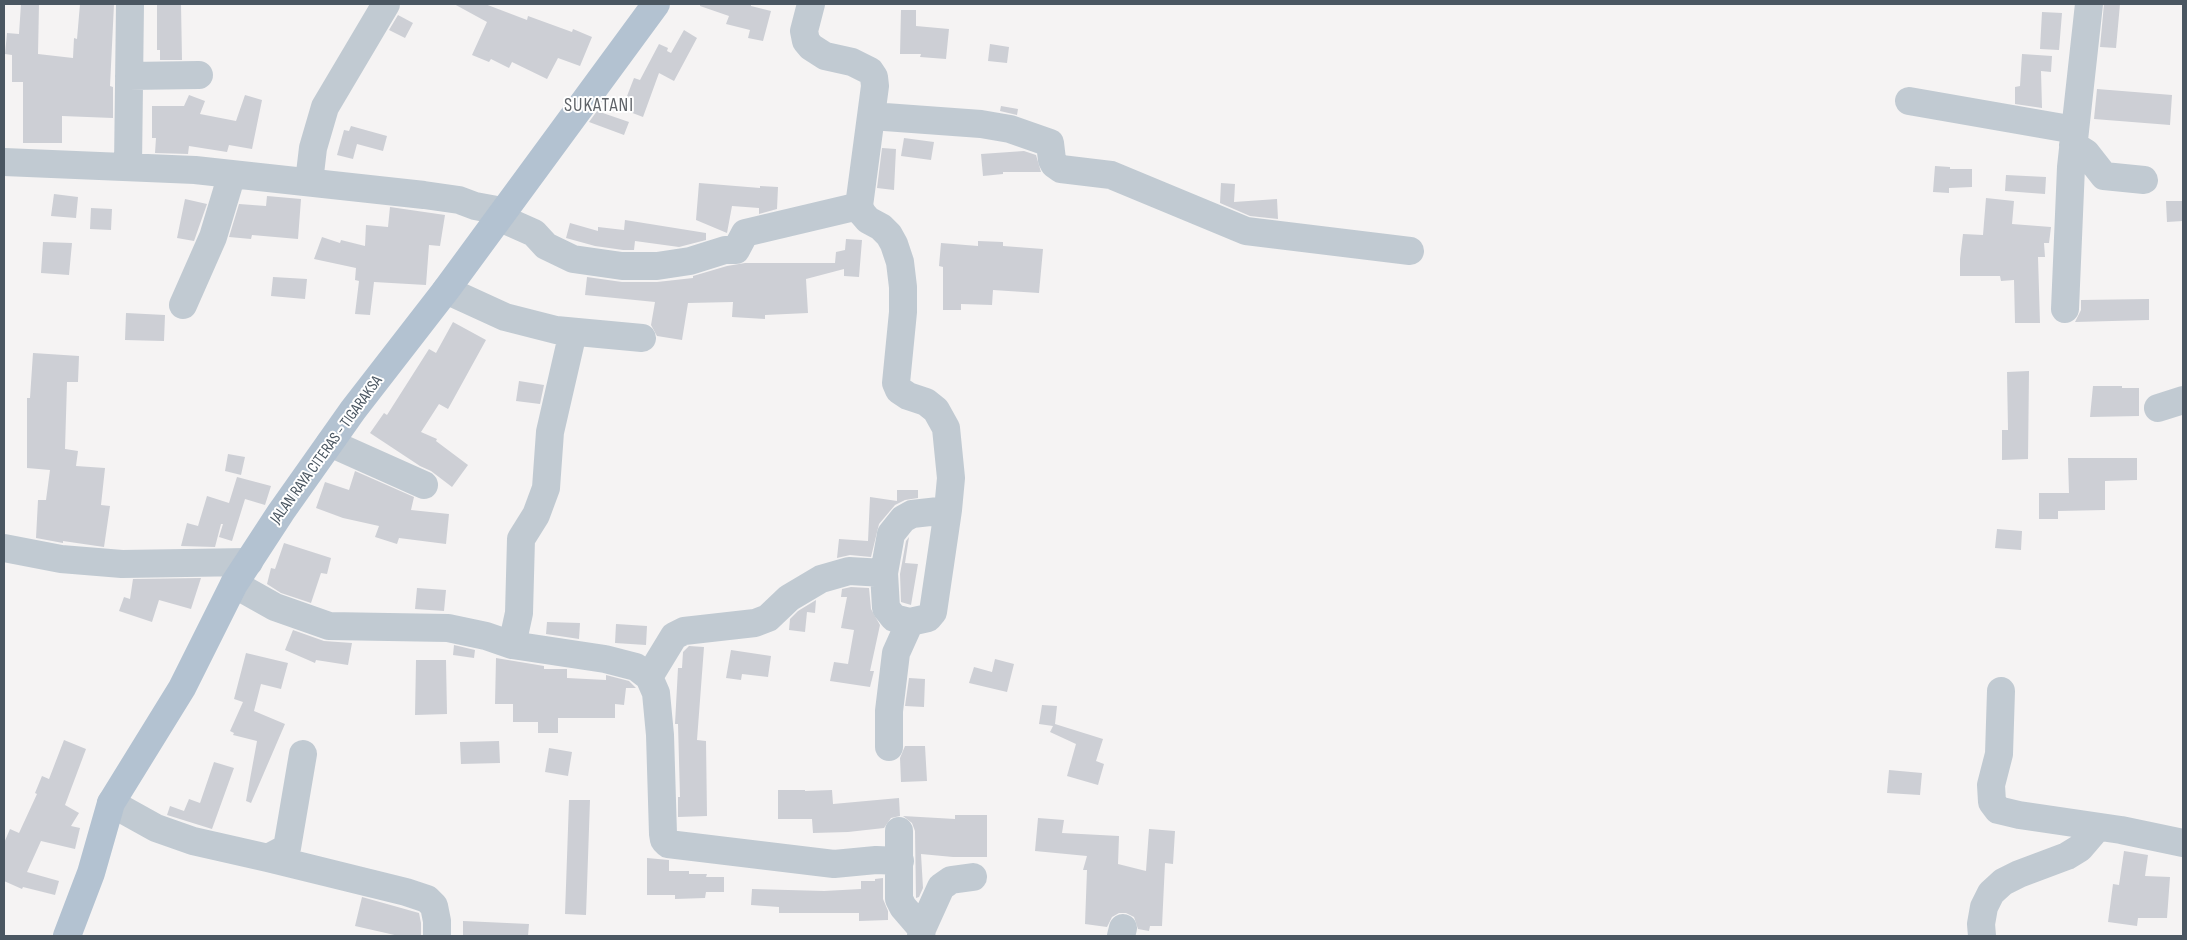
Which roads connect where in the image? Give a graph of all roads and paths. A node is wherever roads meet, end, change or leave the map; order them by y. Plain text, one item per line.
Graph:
1 (130, 4) edge
2 (386, 4) edge
3 (656, 4) edge
4 (811, 4) edge
5 (2089, 4) edge
6 (199, 75) dead end
7 (129, 76) junction
8 (1909, 101) dead end
9 (871, 116) junction
10 (2074, 138) junction
11 (4, 162) edge
12 (128, 166) junction
13 (232, 174) junction
14 (2144, 180) dead end
15 (309, 182) junction
16 (859, 206) junction
17 (500, 214) junction
18 (1410, 251) dead end
19 (446, 290) junction
20 (183, 305) dead end
21 (2065, 309) dead end
22 (573, 332) junction
23 (642, 338) dead end
24 (2183, 400) edge
25 (2158, 408) dead end
26 (330, 443) junction
27 (424, 485) dead end
28 (948, 510) junction
29 (4, 548) edge
30 (249, 562) junction
31 (884, 573) junction
32 (234, 584) junction
33 (910, 622) junction
34 (512, 645) junction
35 (648, 677) junction
36 (2002, 690) dead end
37 (888, 747) dead end
38 (303, 754) dead end
39 (111, 803) junction
40 (2098, 827) junction
41 (899, 831) dead end
42 (2183, 844) edge
43 (268, 858) junction
44 (900, 861) junction
45 (973, 877) dead end
46 (921, 932) edge
47 (67, 936) edge
48 (437, 936) edge
49 (1982, 936) edge

1 - 7 street
2 - 15 street
3 - 17 main road, JALAN RAYA CITERAS - TIGARAKSA
4 - 9 street
5 - 10 street
6 - 7 street
7 - 12 street
8 - 10 street
9 - 16 street
9 - 18 street
10 - 14 street
10 - 21 street
11 - 12 street
12 - 13 street
13 - 15 street
13 - 20 street
15 - 17 street
16 - 17 street
16 - 28 street
17 - 19 main road, JALAN RAYA CITERAS - TIGARAKSA
19 - 22 street
19 - 26 main road, JALAN RAYA CITERAS - TIGARAKSA
22 - 23 street
22 - 34 street
24 - 25 street
26 - 27 street
26 - 30 main road, JALAN RAYA CITERAS - TIGARAKSA
28 - 31 street
28 - 33 street
29 - 30 street
30 - 32 main road, JALAN RAYA CITERAS - TIGARAKSA
31 - 33 street
31 - 35 street
32 - 34 street
32 - 39 main road, JALAN RAYA CITERAS - TIGARAKSA
33 - 37 street
34 - 35 street
35 - 44 street
36 - 40 street
38 - 43 street
39 - 43 street
39 - 47 main road, JALAN RAYA CITERAS - TIGARAKSA
40 - 42 street
40 - 49 street
41 - 44 street
43 - 48 street
44 - 46 street
45 - 46 street

